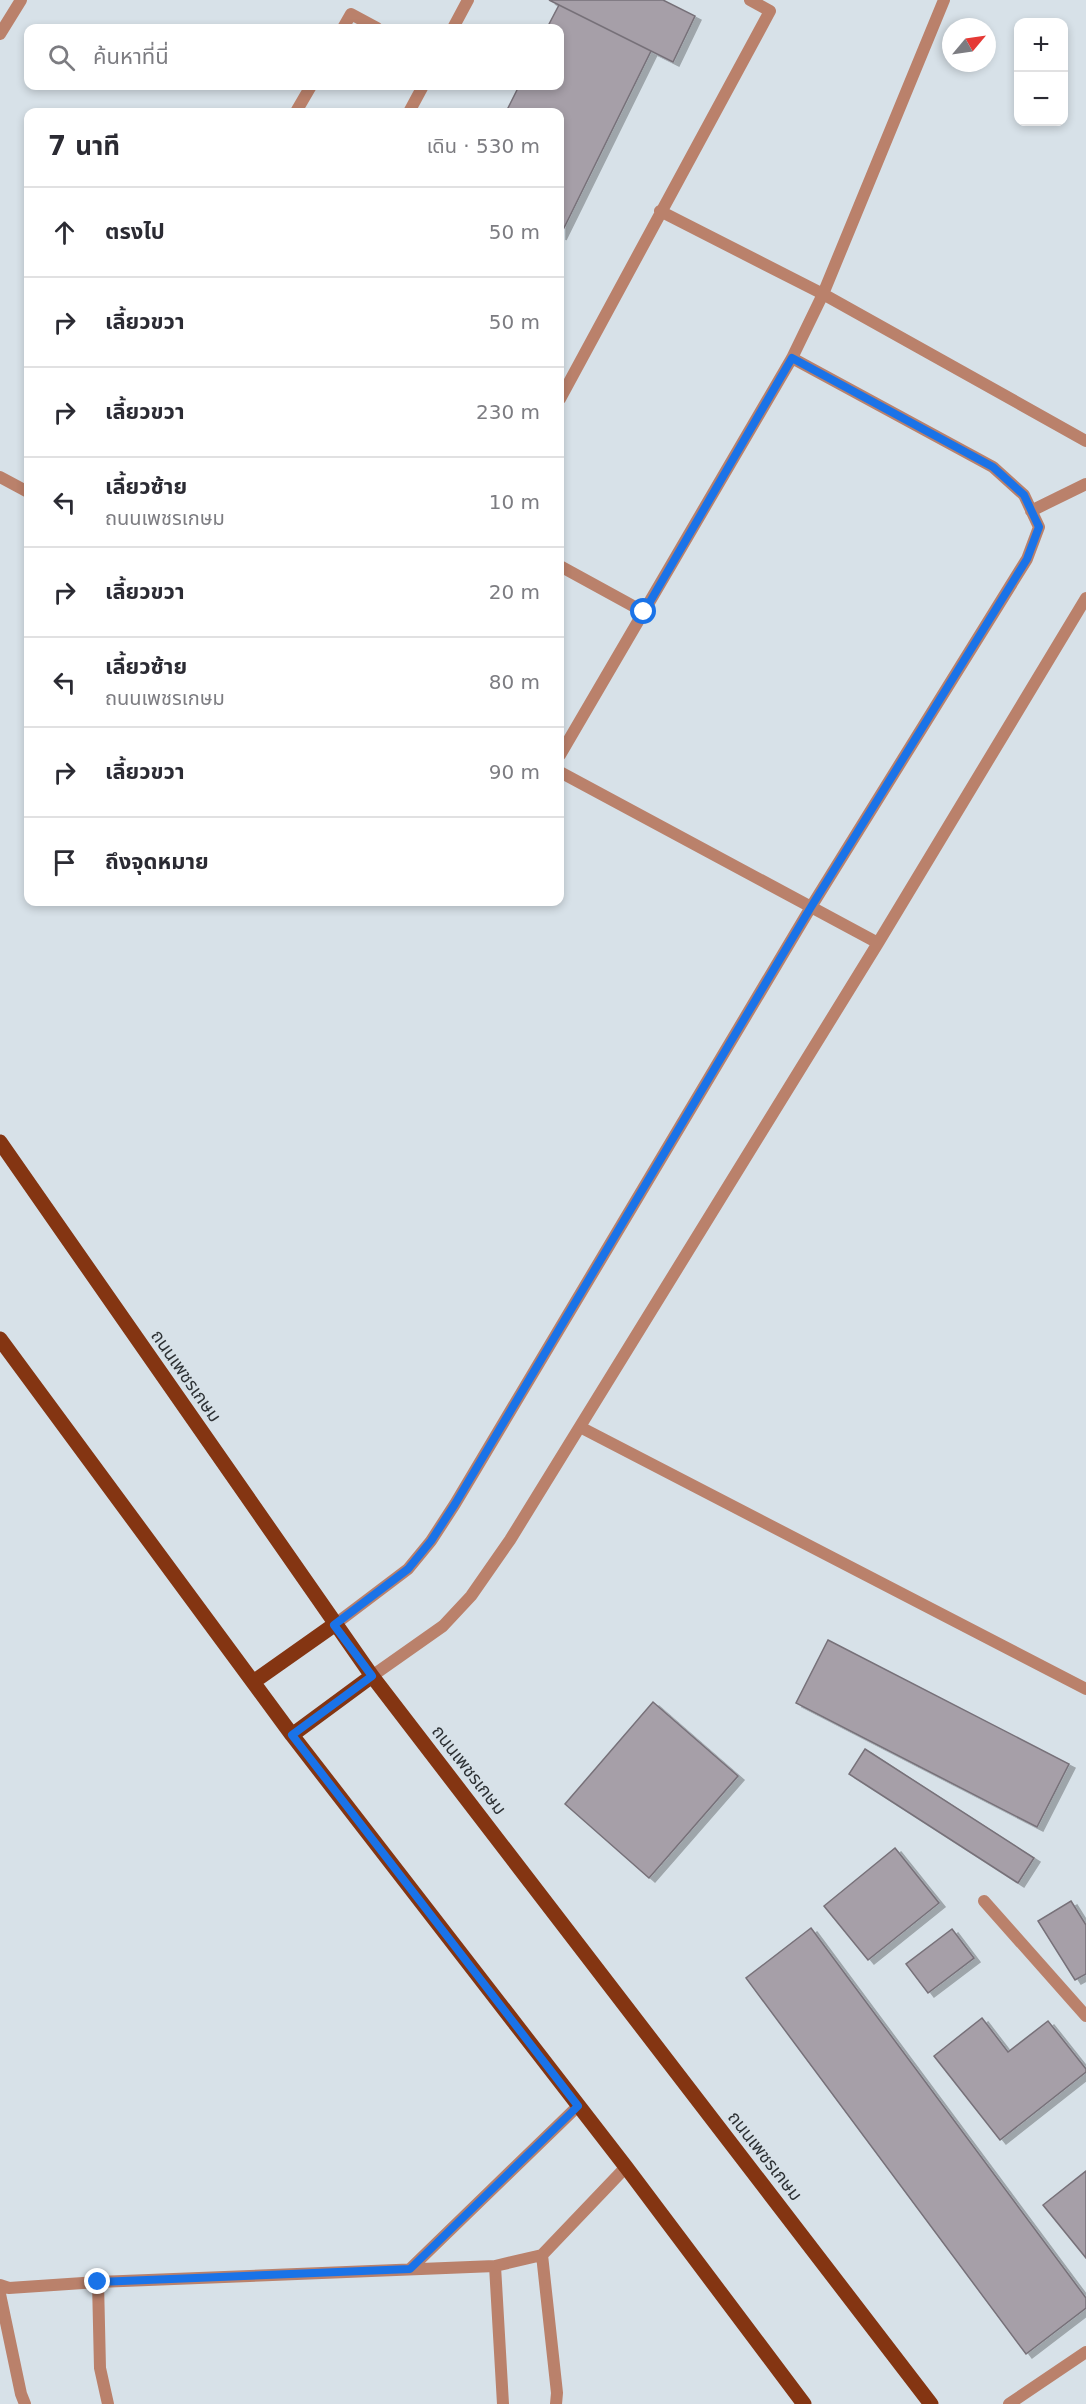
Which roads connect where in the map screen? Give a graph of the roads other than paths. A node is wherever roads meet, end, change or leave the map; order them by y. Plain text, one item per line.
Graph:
1 (21, 0) edge
2 (468, 0) edge
3 (750, 0) edge
4 (944, 0) edge
5 (345, 24) edge
6 (370, 24) edge
7 (455, 24) edge
8 (0, 34) edge
9 (309, 90) edge
10 (421, 90) edge
11 (298, 108) edge
12 (411, 108) edge
13 (660, 211) junction
14 (823, 294) junction
15 (792, 358) junction
16 (564, 391) edge
17 (1086, 441) edge
18 (0, 477) edge
19 (1086, 484) edge
20 (24, 490) edge
21 (1031, 511) junction
22 (564, 568) edge
23 (1086, 598) edge
24 (644, 612) junction
25 (564, 748) edge
26 (564, 774) edge
27 (811, 907) junction
28 (878, 943) junction
29 (0, 1142) edge
30 (0, 1339) edge
31 (580, 1427) junction
32 (334, 1625) junction
33 (372, 1676) junction
34 (253, 1682) junction
35 (1086, 1689) edge
36 (292, 1735) junction
37 (984, 1901) dead end
38 (1086, 2016) edge
39 (578, 2106) junction
40 (626, 2167) junction
41 (542, 2255) junction
42 (495, 2266) junction
43 (410, 2269) junction
44 (98, 2282) junction
45 (0, 2285) edge
46 (0, 2294) edge
47 (1086, 2352) edge
48 (25, 2404) edge
49 (108, 2404) edge
50 (503, 2404) edge
51 (556, 2404) edge
52 (804, 2404) edge
53 (931, 2404) edge
54 (1009, 2404) edge

1 - 8 street
2 - 7 street
3 - 13 street
4 - 14 street
5 - 6 street
9 - 11 street
10 - 12 street
13 - 14 street
13 - 16 street
14 - 15 street
14 - 17 street
15 - 21 street
15 - 24 street
18 - 20 street
19 - 21 street
21 - 27 street
22 - 24 street
23 - 28 street
24 - 25 street
26 - 27 street
27 - 28 street
27 - 32 street
28 - 31 street
29 - 32 main road, ถนนเพชรเกษม
30 - 34 main road
31 - 33 street
31 - 35 street
32 - 33 main road, ถนนเพชรเกษม
32 - 34 main road
33 - 36 main road
33 - 53 main road, ถนนเพชรเกษม
34 - 36 main road
36 - 39 main road
37 - 38 street
39 - 40 main road
39 - 43 street
40 - 41 street
40 - 52 main road
41 - 42 street
41 - 51 street
42 - 43 street
42 - 50 street
43 - 44 street
44 - 45 street
44 - 49 street
46 - 48 street
47 - 54 street

